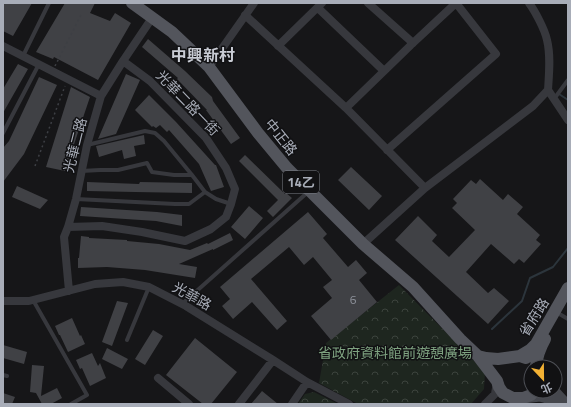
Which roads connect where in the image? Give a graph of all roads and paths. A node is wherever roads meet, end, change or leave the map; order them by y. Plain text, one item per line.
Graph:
1 (49, 3) edge
2 (132, 3) edge
3 (254, 3) edge
4 (368, 3) edge
5 (529, 3) edge
6 (320, 5) edge
7 (82, 13) dead end
8 (245, 16) junction
9 (152, 18) junction
10 (413, 43) junction
11 (3, 46) edge
12 (278, 46) junction
13 (23, 56) junction
14 (123, 61) junction
15 (39, 64) junction
16 (209, 67) junction
17 (53, 71) junction
18 (384, 71) junction
19 (68, 79) junction
20 (568, 80) edge
21 (548, 90) junction
22 (101, 96) junction
23 (554, 99) junction
24 (346, 108) junction
25 (568, 120) edge
26 (3, 133) edge
27 (87, 145) junction
28 (387, 150) junction
29 (34, 166) dead end
30 (81, 172) junction
31 (192, 175) junction
32 (425, 188) junction
33 (310, 191) junction
34 (205, 192) junction
35 (76, 199) junction
36 (231, 204) junction
37 (68, 227) junction
38 (363, 244) junction
39 (148, 287) junction
40 (568, 288) edge
41 (69, 291) junction
42 (33, 300) junction
43 (568, 300) edge
44 (3, 302) edge
45 (182, 304) junction
46 (561, 314) edge
47 (127, 340) dead end
48 (478, 356) junction
49 (515, 357) junction
50 (524, 359) edge
51 (537, 359) edge
52 (273, 360) junction
53 (158, 378) dead end
54 (497, 381) junction
55 (307, 382) junction
56 (518, 401) edge
57 (71, 404) edge
58 (189, 404) edge
59 (239, 404) edge
60 (292, 404) edge
61 (349, 404) edge
62 (485, 404) edge
63 (562, 404) edge

1 - 13 lane
2 - 9 main road, 中正路 / 14乙
3 - 8 street
4 - 10 street
5 - 21 street
6 - 12 street
6 - 18 street
7 - 17 path
8 - 12 street
8 - 16 street
9 - 14 street, 光華二路
9 - 16 main road, 中正路 / 14乙
10 - 18 street
10 - 28 street
11 - 13 street
12 - 24 street
13 - 15 street
14 - 22 street, 光華二路
14 - 36 street, 光華二路一街
15 - 17 street
15 - 26 lane
16 - 33 main road, 中正路 / 14乙
17 - 19 street
18 - 24 street
19 - 22 street
19 - 29 path
20 - 23 lane
21 - 23 street
21 - 32 street
22 - 27 street, 光華二路
23 - 25 street
24 - 28 street
27 - 30 street, 光華二路
27 - 31 lane
28 - 32 street
30 - 31 lane
30 - 35 street, 光華二路
31 - 34 lane
32 - 38 street
33 - 38 main road, 中正路 / 14乙
33 - 45 lane
34 - 35 lane
34 - 36 lane
35 - 37 street, 光華二路
36 - 37 street, 光華二路一街
37 - 41 street, 光華二路
38 - 48 main road, 中正路 / 14乙
39 - 41 street, 光華路
39 - 45 street, 光華路
39 - 47 lane
40 - 46 main road, 省府路
41 - 42 street, 光華路
42 - 44 street, 光華路
42 - 57 lane
43 - 46 main road, 省府路
45 - 52 street, 光華路
46 - 49 main road, 省府路
46 - 51 main road, 省府路
48 - 49 main road
48 - 54 main road, 14乙
49 - 50 main road
49 - 54 main road, 省府路
52 - 55 street, 光華路
52 - 59 street
53 - 58 street
54 - 56 main road, 14乙
54 - 62 street
55 - 60 street
55 - 61 street, 光華路
56 - 63 street

